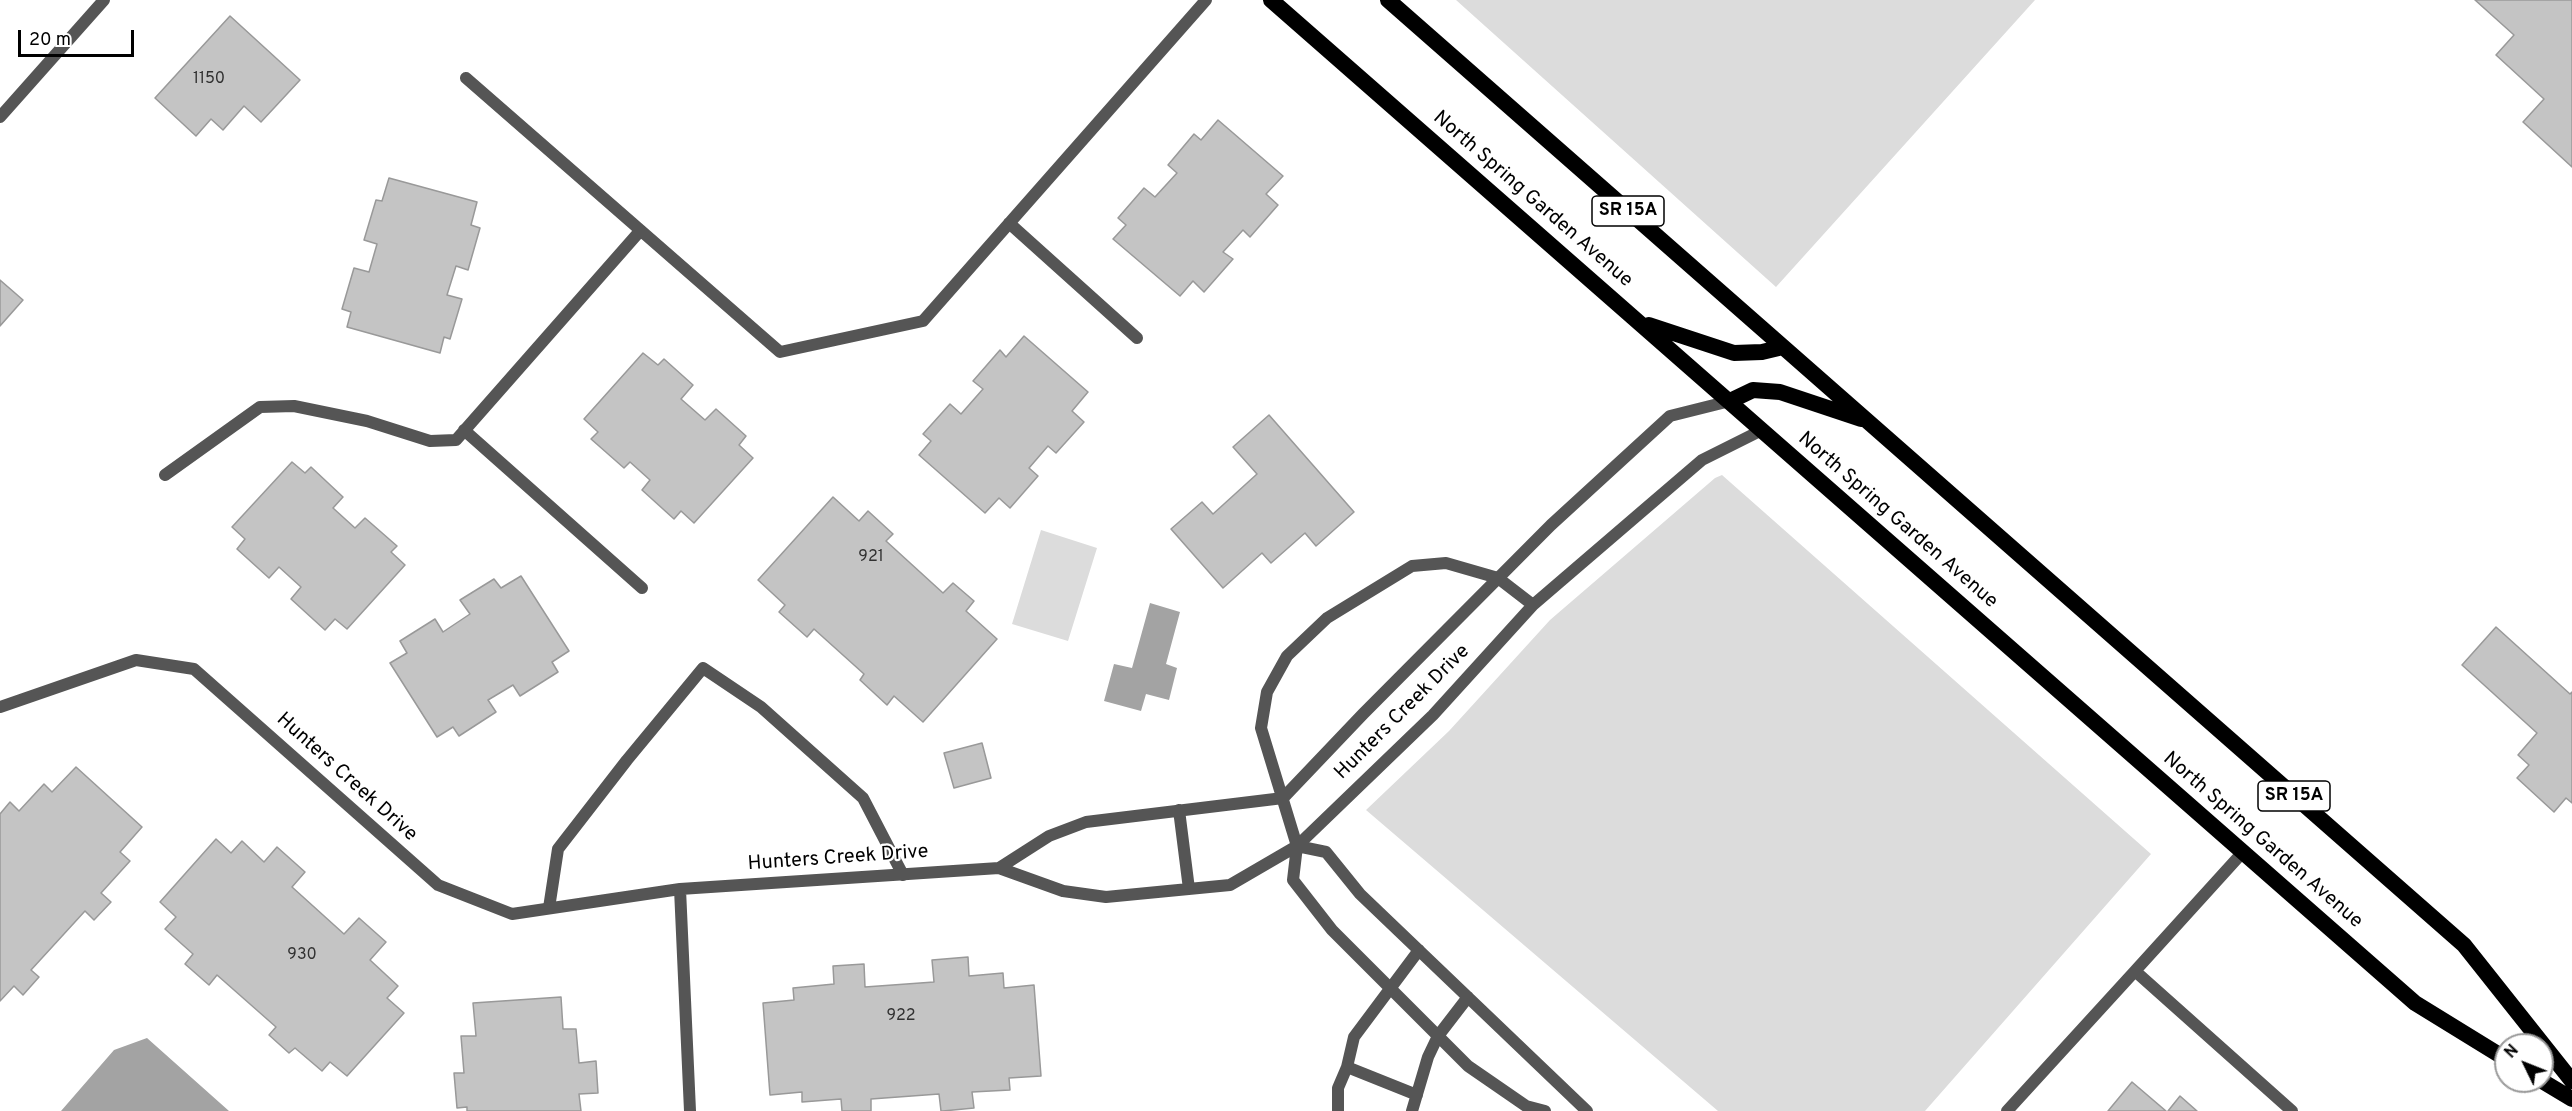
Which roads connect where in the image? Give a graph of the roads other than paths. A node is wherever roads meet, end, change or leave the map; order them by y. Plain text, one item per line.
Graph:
1 (104, 0) edge
2 (1206, 0) edge
3 (1271, 0) edge
4 (1388, 0) edge
5 (466, 78) dead end
6 (0, 117) edge
7 (1009, 223) junction
8 (640, 231) junction
9 (1640, 321) junction
10 (1137, 338) dead end
11 (1783, 347) junction
12 (1730, 401) junction
13 (1867, 421) junction
14 (464, 430) junction
15 (1762, 430) junction
16 (165, 475) dead end
17 (1498, 578) junction
18 (642, 588) dead end
19 (1533, 605) junction
20 (0, 707) edge
21 (1283, 798) junction
22 (1179, 810) junction
23 (1297, 846) junction
24 (2243, 852) junction
25 (999, 868) junction
26 (903, 875) junction
27 (680, 889) junction
28 (1189, 889) junction
29 (549, 908) junction
30 (1419, 950) junction
31 (2135, 971) junction
32 (1390, 987) junction
33 (1468, 997) junction
34 (1438, 1035) junction
35 (2494, 1052) edge
36 (1347, 1067) junction
37 (2572, 1082) edge
38 (2554, 1089) edge
39 (1417, 1095) junction
40 (2572, 1100) edge
41 (690, 1111) edge
42 (1338, 1111) edge
43 (1412, 1111) edge
44 (1545, 1111) edge
45 (1587, 1111) edge
46 (2007, 1111) edge
47 (2292, 1111) edge

1 - 6 street
2 - 7 street
3 - 9 highway, North Spring Garden Avenue
4 - 11 highway, SR 15A
5 - 8 street
7 - 8 street
7 - 10 street
8 - 14 street
9 - 11 highway
9 - 12 highway, North Spring Garden Avenue
11 - 13 highway, SR 15A
12 - 13 highway
12 - 15 highway, North Spring Garden Avenue
12 - 17 street, Hunters Creek Drive
13 - 37 highway, SR 15A
14 - 16 street
14 - 18 street
15 - 19 street, Hunters Creek Drive
15 - 24 highway, North Spring Garden Avenue
17 - 19 street
17 - 21 street, Hunters Creek Drive
17 - 21 street
19 - 23 street, Hunters Creek Drive
20 - 29 street, Hunters Creek Drive
21 - 22 street, Hunters Creek Drive
21 - 23 street
22 - 25 street, Hunters Creek Drive
22 - 28 street
23 - 28 street, Hunters Creek Drive
23 - 30 street
23 - 32 street
24 - 31 street
24 - 35 highway, North Spring Garden Avenue
25 - 26 street, Hunters Creek Drive
25 - 28 street, Hunters Creek Drive
26 - 27 street, Hunters Creek Drive
26 - 29 street
27 - 29 street, Hunters Creek Drive
27 - 41 street
30 - 32 street
30 - 33 street
31 - 46 street
31 - 47 street
32 - 34 street
32 - 36 street
33 - 34 street
33 - 45 street
34 - 39 street
34 - 44 street
36 - 39 street
36 - 42 street
38 - 40 highway
39 - 43 street

